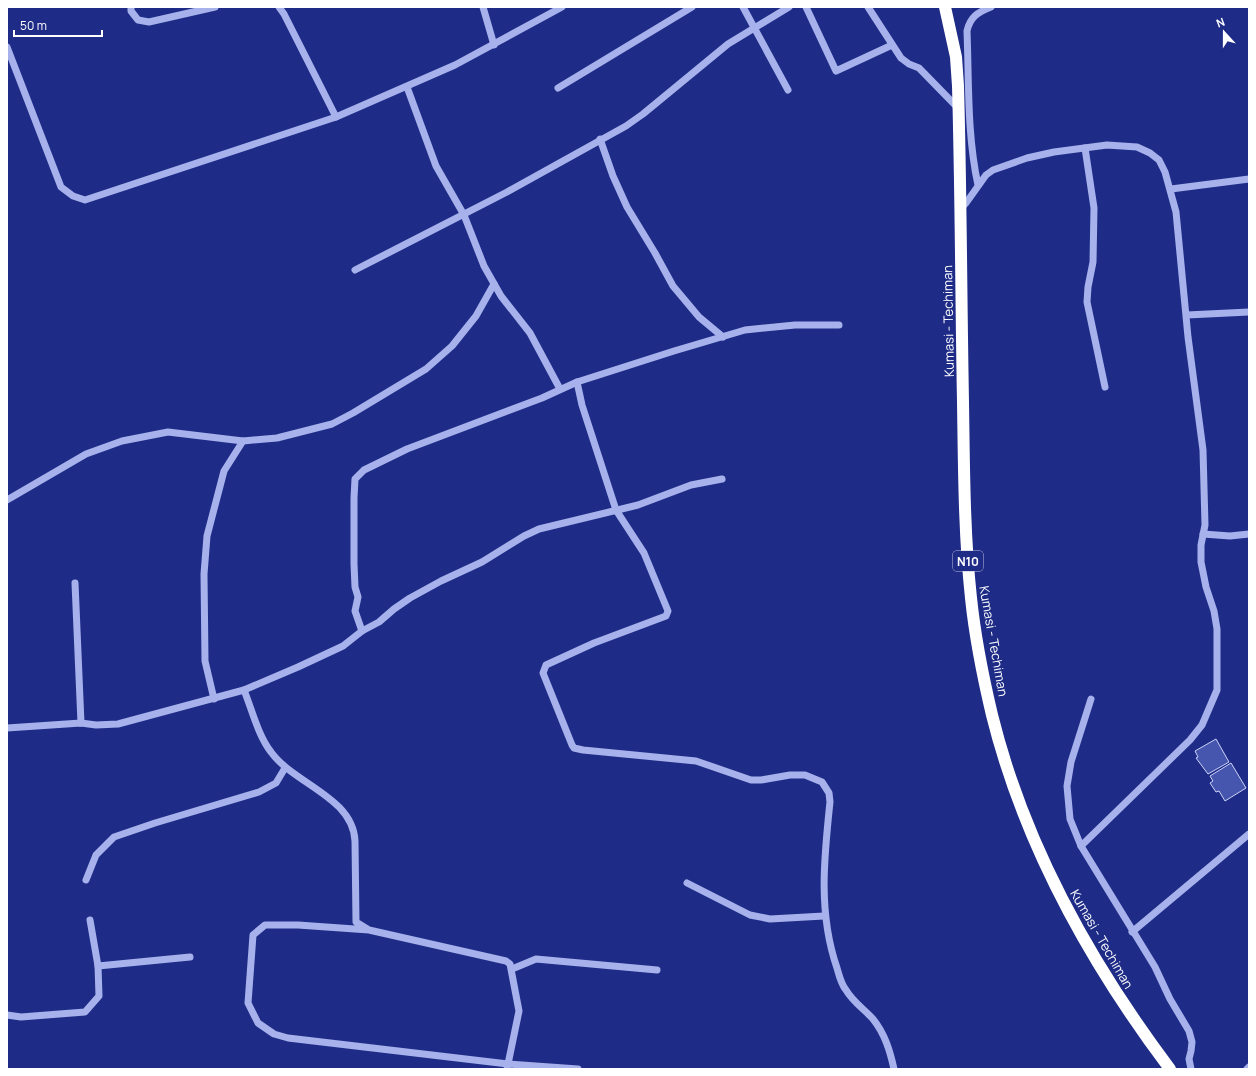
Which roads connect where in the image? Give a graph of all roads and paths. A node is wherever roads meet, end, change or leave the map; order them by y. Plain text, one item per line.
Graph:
1 (131, 7) edge
2 (215, 7) edge
3 (279, 7) edge
4 (484, 7) edge
5 (562, 7) edge
6 (692, 7) edge
7 (743, 7) edge
8 (789, 7) edge
9 (806, 7) edge
10 (868, 7) edge
11 (945, 7) edge
12 (991, 7) edge
13 (754, 30) junction
14 (494, 45) junction
15 (892, 45) junction
16 (7, 47) edge
17 (406, 87) junction
18 (558, 88) dead end
19 (788, 90) dead end
20 (959, 109) junction
21 (336, 117) junction
22 (600, 139) junction
23 (1085, 148) junction
24 (1249, 179) edge
25 (978, 184) junction
26 (1171, 189) junction
27 (464, 215) junction
28 (961, 255) junction
29 (355, 270) dead end
30 (494, 284) junction
31 (1249, 312) edge
32 (1187, 315) junction
33 (839, 325) dead end
34 (723, 337) junction
35 (578, 382) junction
36 (1105, 387) dead end
37 (560, 389) junction
38 (243, 441) junction
39 (722, 479) dead end
40 (7, 500) edge
41 (616, 510) junction
42 (1203, 534) junction
43 (1249, 534) edge
44 (75, 584) dead end
45 (362, 631) junction
46 (244, 690) junction
47 (214, 698) junction
48 (1091, 699) dead end
49 (81, 723) junction
50 (7, 728) edge
51 (286, 768) junction
52 (1249, 834) edge
53 (1081, 846) junction
54 (86, 880) dead end
55 (687, 883) dead end
56 (824, 916) junction
57 (90, 920) dead end
58 (369, 930) junction
59 (1132, 932) junction
60 (190, 957) dead end
61 (98, 966) junction
62 (512, 969) junction
63 (657, 970) dead end
64 (7, 1015) edge
65 (507, 1066) edge
66 (578, 1069) edge
67 (894, 1069) edge
68 (1170, 1069) edge
69 (1191, 1069) edge

1 - 2 street
3 - 21 street
4 - 14 street
5 - 14 street
6 - 18 street
7 - 13 street
8 - 13 street
9 - 15 street
10 - 15 street
11 - 20 highway, Kumasi - Techiman / N10
12 - 25 street
13 - 19 street
13 - 22 street
14 - 17 street
15 - 20 street
16 - 21 street
17 - 21 street
17 - 27 street
20 - 28 highway, Kumasi - Techiman / N10
22 - 27 street
22 - 34 street
23 - 25 street
23 - 26 street
23 - 36 street
24 - 26 street
25 - 28 street
26 - 32 street
27 - 29 street
27 - 30 street
28 - 68 highway, Kumasi - Techiman / N10
30 - 37 street
30 - 38 street
31 - 32 street
32 - 42 street
33 - 34 street
34 - 35 street
35 - 37 street
35 - 41 street
37 - 45 street
38 - 40 street
38 - 47 street
39 - 41 street
41 - 45 street
41 - 56 street
42 - 43 street
42 - 53 street
44 - 49 street
45 - 46 street
46 - 47 street
46 - 51 street
47 - 49 street
48 - 53 street
49 - 50 street
51 - 54 street
51 - 58 street
52 - 59 street
53 - 59 street
55 - 56 street
56 - 67 street
57 - 61 street
58 - 62 street
58 - 65 street
59 - 69 street
60 - 61 street
61 - 64 street
62 - 63 street
62 - 65 street
65 - 66 street

